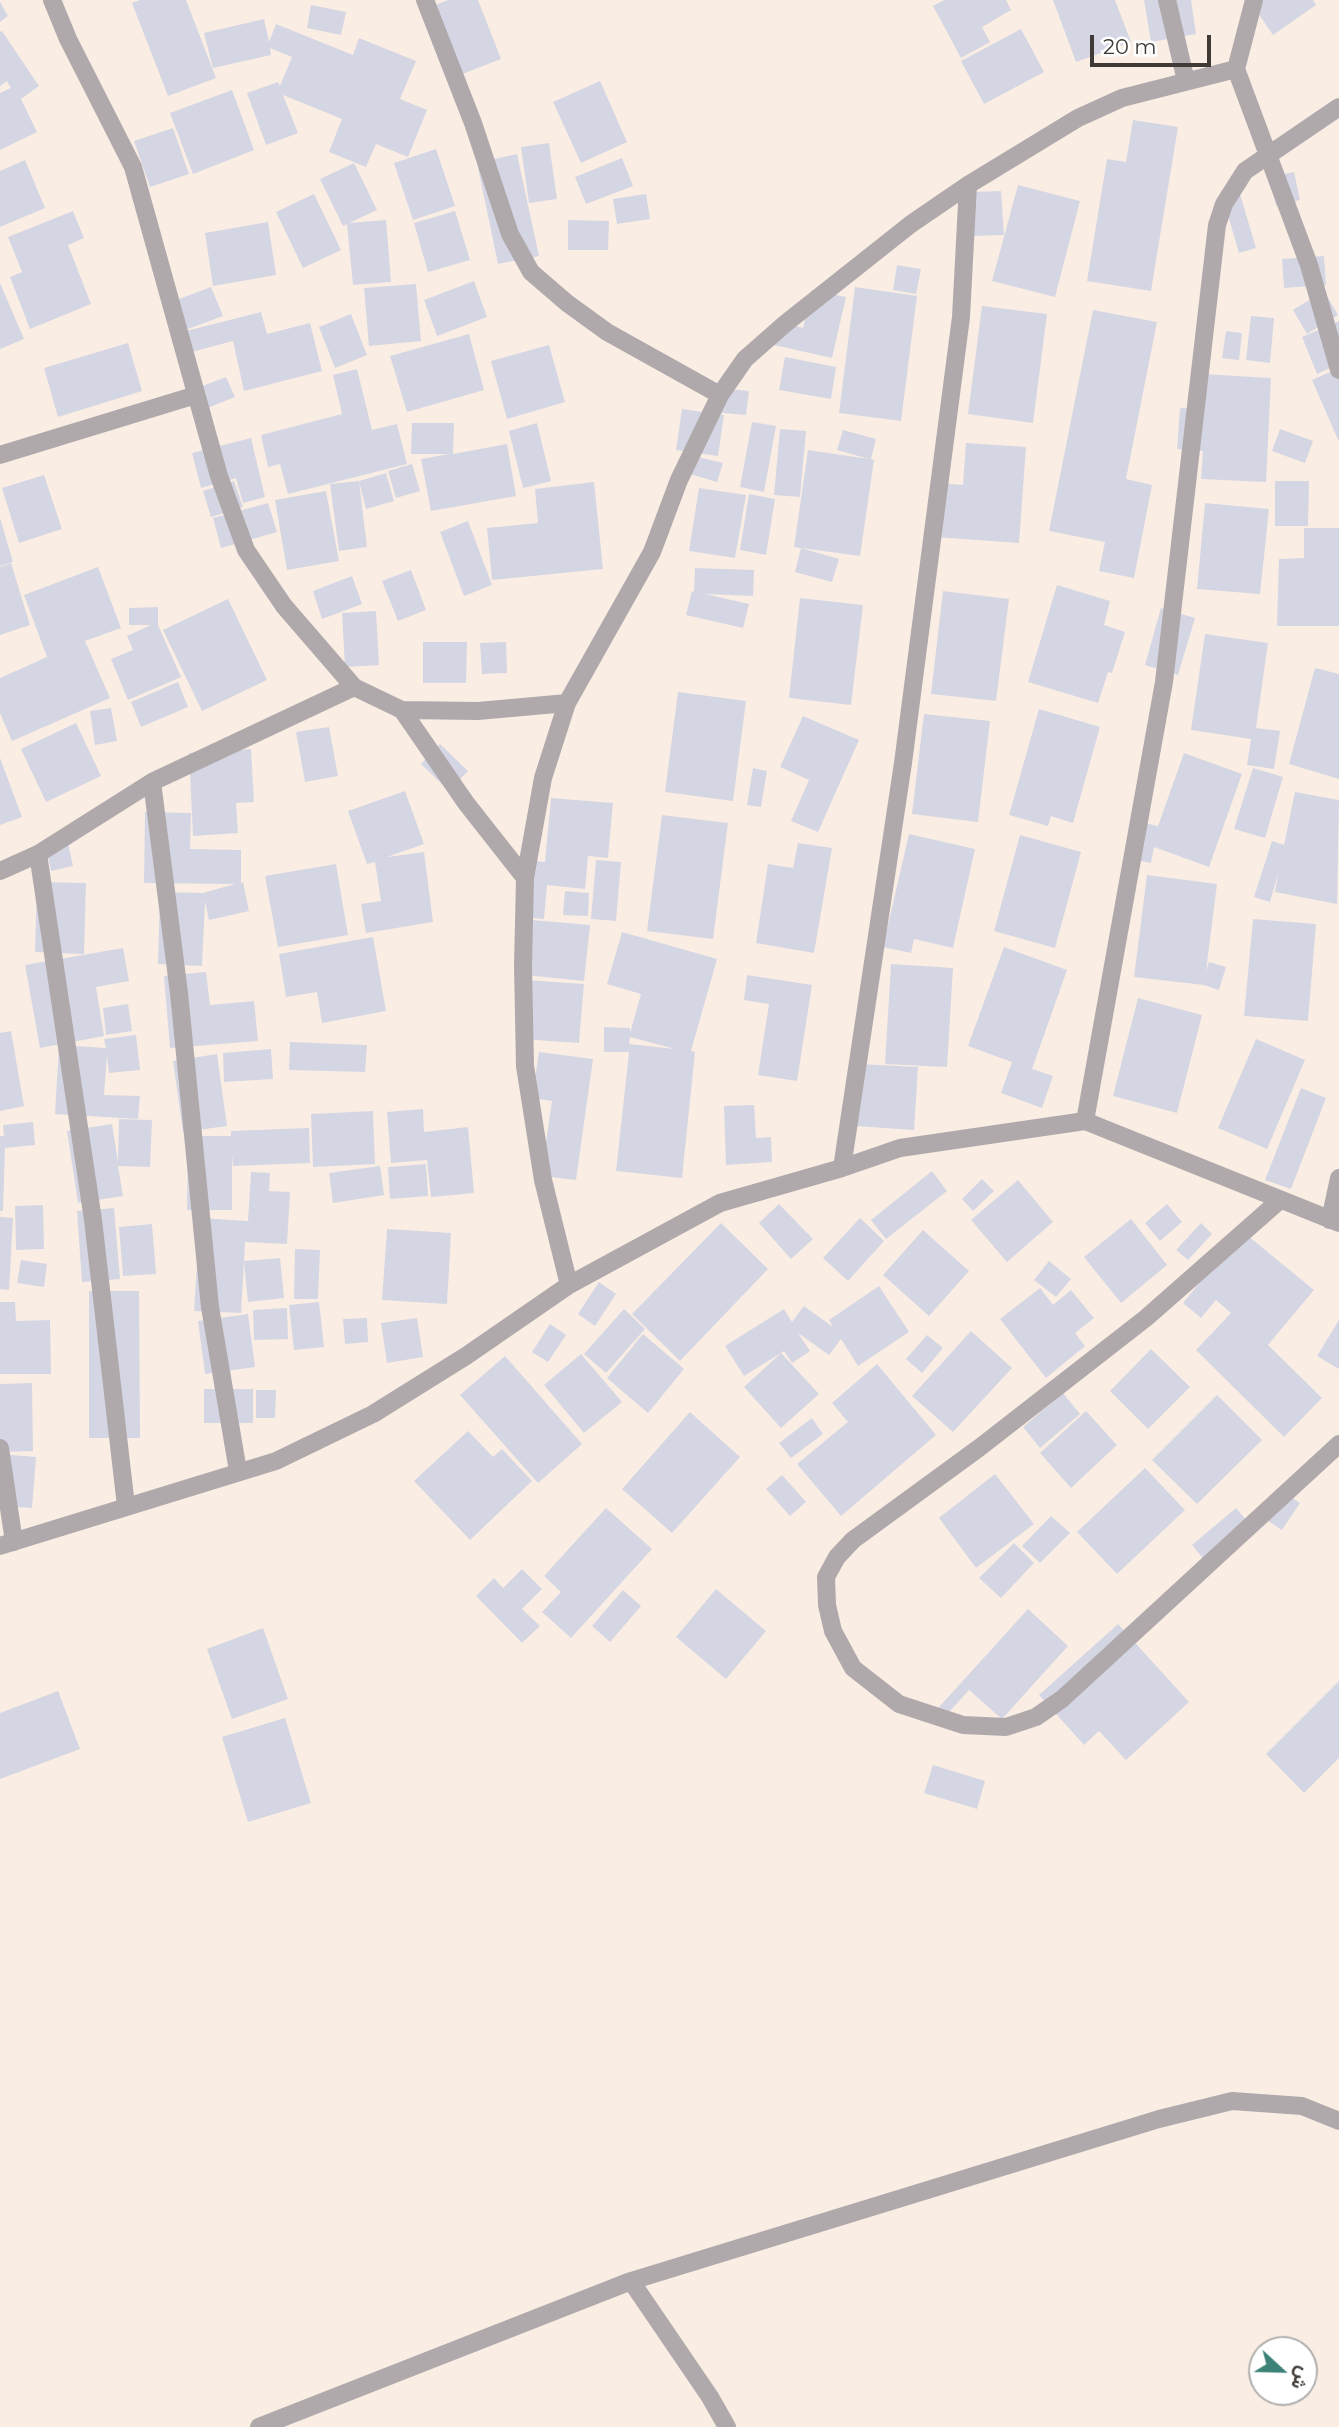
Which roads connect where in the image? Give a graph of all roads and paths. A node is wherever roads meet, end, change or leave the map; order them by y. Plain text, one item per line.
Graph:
1 (52, 0) edge
2 (425, 0) edge
3 (1167, 0) edge
4 (1254, 0) edge
5 (1236, 69) junction
6 (1186, 80) junction
7 (1339, 107) edge
8 (1268, 154) junction
9 (968, 185) junction
10 (1339, 370) edge
11 (720, 395) junction
12 (196, 396) junction
13 (0, 455) edge
14 (354, 687) junction
15 (566, 703) junction
16 (402, 710) junction
17 (152, 782) junction
18 (38, 854) junction
19 (0, 871) edge
20 (525, 878) junction
21 (1085, 1121) junction
22 (842, 1168) junction
23 (1339, 1178) edge
24 (1280, 1200) junction
25 (1334, 1222) edge
26 (569, 1285) junction
27 (1339, 1444) edge
28 (0, 1448) edge
29 (238, 1471) junction
30 (126, 1506) junction
31 (7, 1544) edge
32 (1339, 2121) edge
33 (631, 2281) junction
34 (259, 2427) edge
35 (727, 2427) edge

1 - 12 street
2 - 11 street
3 - 6 street
4 - 5 street
5 - 6 street
5 - 8 street
6 - 9 street
7 - 8 street
8 - 10 street
8 - 21 street
9 - 11 street
9 - 22 street
11 - 15 street
12 - 13 street
12 - 14 street
14 - 16 street
14 - 17 street
15 - 16 street
15 - 20 street
16 - 20 street
17 - 18 street
17 - 29 street
18 - 19 street
18 - 30 street
20 - 26 street
21 - 22 street
21 - 24 street
22 - 26 street
23 - 25 street
24 - 25 street
24 - 27 street
26 - 29 street
28 - 31 street
29 - 30 street
30 - 31 street
32 - 33 street
33 - 34 street
33 - 35 street

